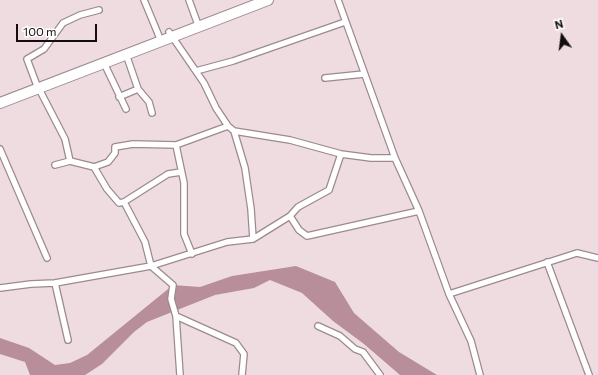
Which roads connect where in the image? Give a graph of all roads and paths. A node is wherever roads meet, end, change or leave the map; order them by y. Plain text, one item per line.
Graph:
1 (144, 0) edge
2 (189, 0) edge
3 (254, 0) edge
4 (268, 0) edge
5 (338, 0) edge
6 (99, 10) dead end
7 (197, 22) junction
8 (345, 22) junction
9 (170, 34) junction
10 (160, 38) junction
11 (126, 54) junction
12 (104, 63) junction
13 (196, 71) junction
14 (364, 74) junction
15 (325, 78) dead end
16 (37, 86) junction
17 (138, 89) junction
18 (0, 97) edge
19 (119, 97) junction
20 (0, 103) edge
21 (126, 109) dead end
22 (152, 114) dead end
23 (228, 126) junction
24 (234, 131) junction
25 (176, 145) junction
26 (0, 149) edge
27 (341, 154) junction
28 (395, 158) junction
29 (70, 161) junction
30 (55, 165) dead end
31 (94, 167) junction
32 (181, 172) junction
33 (124, 202) junction
34 (419, 211) junction
35 (290, 216) junction
36 (253, 239) junction
37 (192, 254) junction
38 (47, 258) dead end
39 (598, 258) edge
40 (547, 262) junction
41 (151, 266) junction
42 (55, 283) junction
43 (0, 288) edge
44 (449, 294) junction
45 (176, 316) junction
46 (318, 326) dead end
47 (68, 340) dead end
48 (378, 374) edge
49 (180, 375) edge
50 (242, 375) edge
51 (480, 375) edge
52 (589, 375) edge

1 - 10 street
2 - 7 street
3 - 7 highway
4 - 9 highway
5 - 8 street
6 - 16 street
7 - 9 highway
8 - 13 street
8 - 14 street
9 - 10 highway
9 - 13 street
10 - 11 highway
10 - 16 highway
11 - 12 highway
11 - 17 street
12 - 16 highway
12 - 19 street
13 - 23 street
14 - 15 street
14 - 28 street
16 - 18 highway
16 - 20 highway
16 - 29 street
17 - 19 street
17 - 22 street
19 - 21 street
23 - 24 street
23 - 25 street
24 - 27 street
24 - 36 street
25 - 31 street
25 - 32 street
26 - 38 street
27 - 28 street
27 - 35 street
28 - 34 street
29 - 30 street
29 - 31 street
31 - 33 street
32 - 33 street
32 - 37 street
33 - 41 street
34 - 35 street
34 - 44 street
35 - 36 street
36 - 37 street
37 - 41 street
39 - 40 street
40 - 44 street
40 - 52 street
41 - 42 street
41 - 45 street
42 - 43 street
42 - 47 street
44 - 51 street
45 - 49 street
45 - 50 street
46 - 48 street

